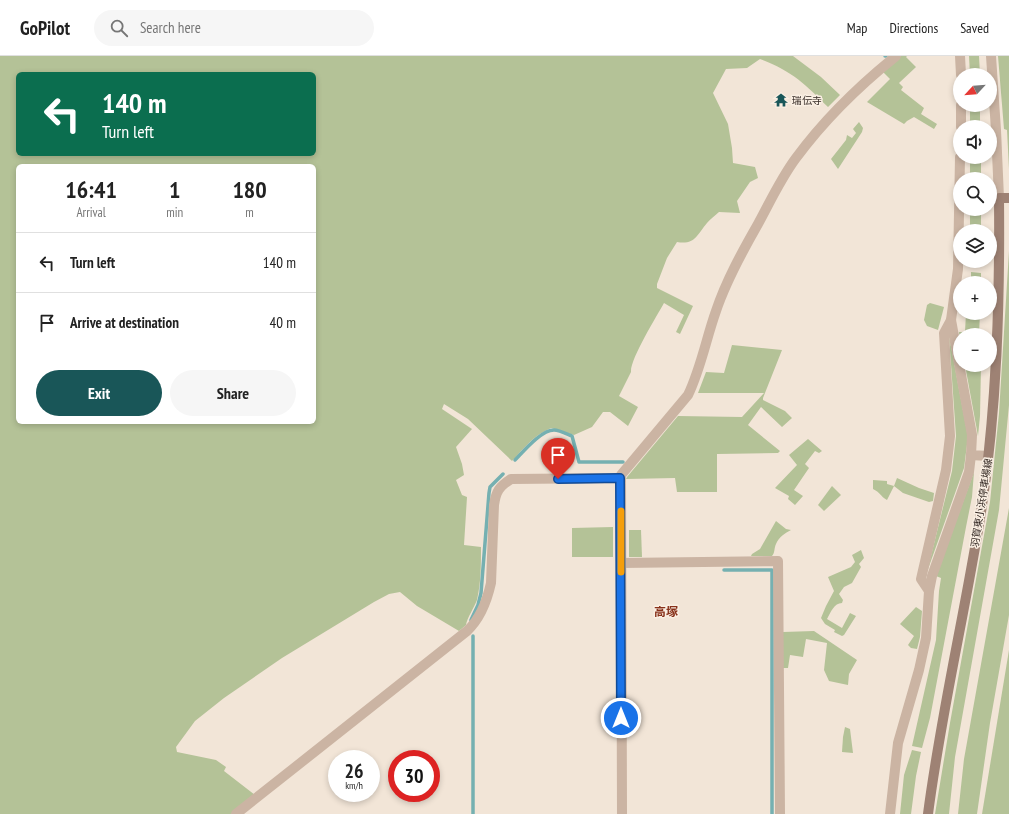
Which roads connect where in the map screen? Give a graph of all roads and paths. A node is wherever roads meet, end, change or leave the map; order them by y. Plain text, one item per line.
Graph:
1 (896, 56) edge
2 (960, 56) edge
3 (991, 56) edge
4 (961, 68) edge
5 (960, 164) edge
6 (1004, 198) edge
7 (951, 320) junction
8 (971, 455) junction
9 (988, 456) junction
10 (620, 478) junction
11 (621, 563) junction
12 (929, 591) junction
13 (236, 814) edge
14 (622, 814) edge
15 (780, 814) edge
16 (890, 814) edge
17 (928, 814) edge

1 - 10 street
2 - 4 street
3 - 6 street
5 - 7 street
6 - 9 main road, 羽賀東小浜停車場線
7 - 8 street
7 - 12 street
8 - 9 street
8 - 12 street
9 - 17 main road, 羽賀東小浜停車場線
10 - 11 street
10 - 13 street
11 - 14 street
11 - 15 street
12 - 16 street

